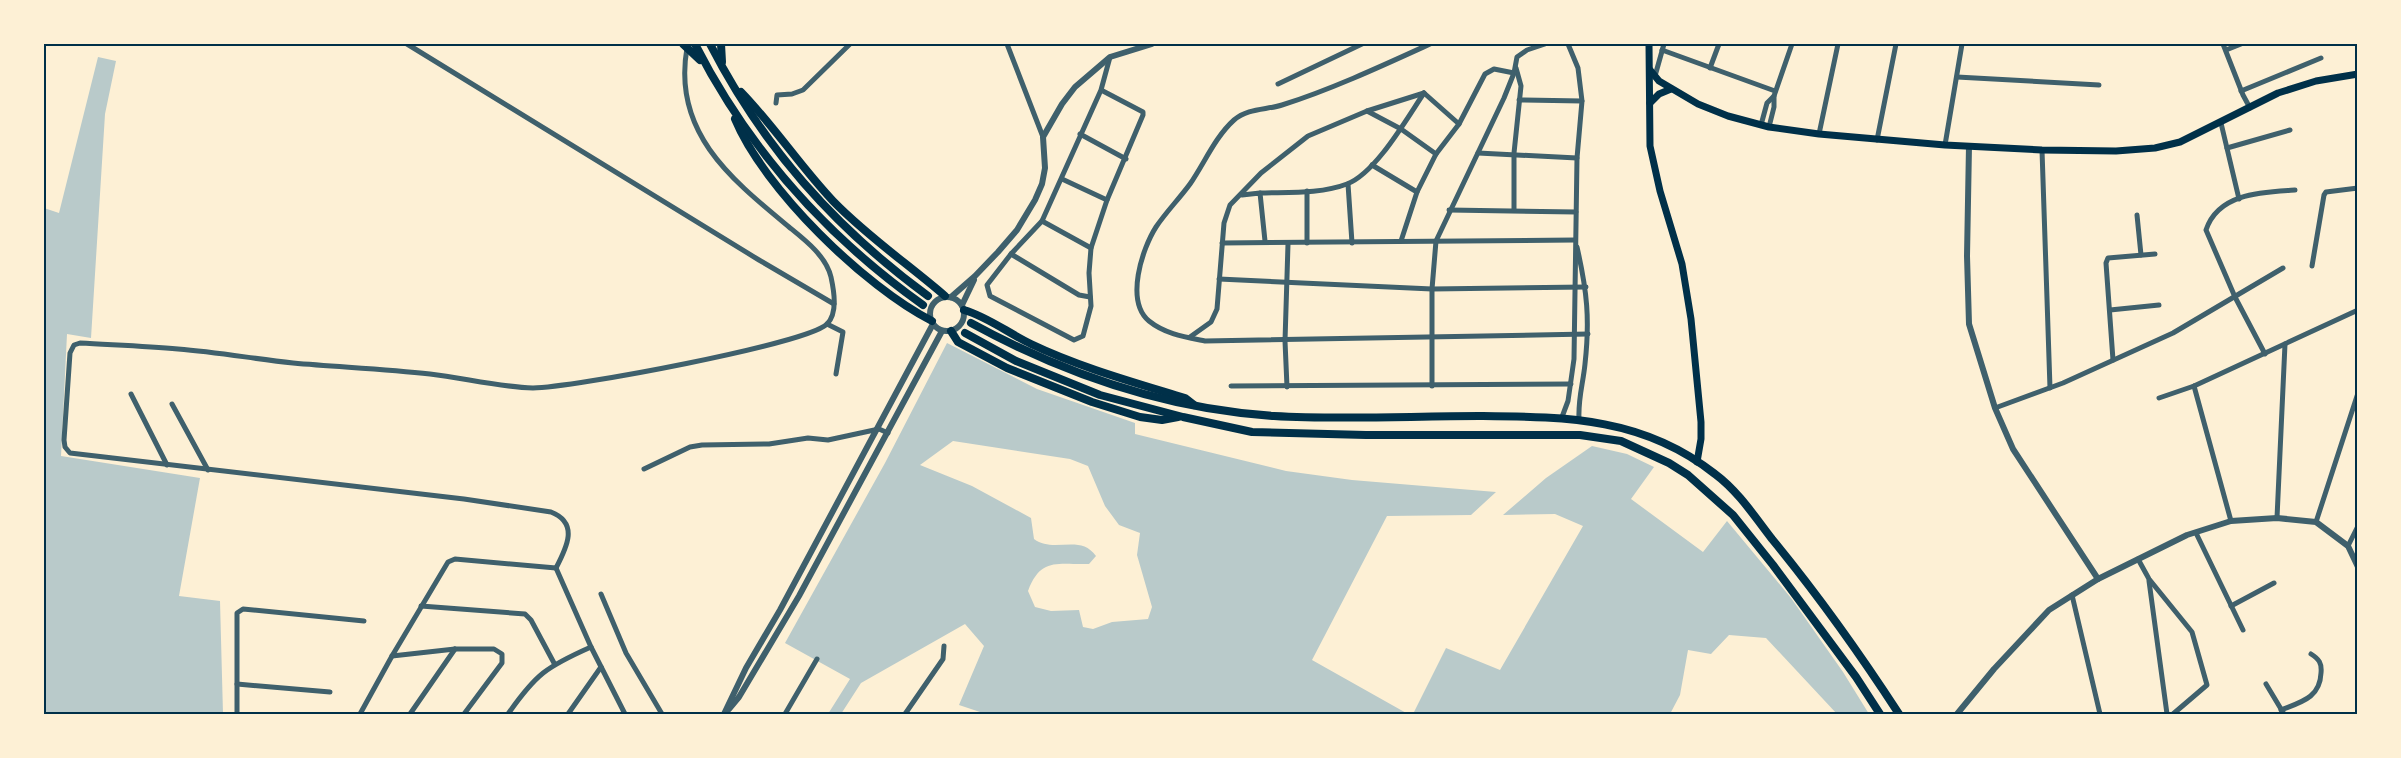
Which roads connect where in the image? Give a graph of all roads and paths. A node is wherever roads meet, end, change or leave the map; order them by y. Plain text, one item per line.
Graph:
1 (407, 44) edge
2 (710, 44) edge
3 (721, 44) edge
4 (850, 44) edge
5 (1007, 44) edge
6 (1152, 44) edge
7 (1362, 44) edge
8 (1430, 44) edge
9 (1545, 44) edge
10 (1568, 44) edge
11 (1649, 44) edge
12 (1664, 44) edge
13 (1719, 44) edge
14 (1792, 44) edge
15 (1838, 44) edge
16 (1896, 44) edge
17 (1962, 44) edge
18 (2223, 44) edge
19 (2241, 44) edge
20 (689, 45) edge
21 (1662, 50) junction
22 (2226, 50) junction
23 (1110, 57) junction
24 (2321, 58) dead end
25 (1516, 66) junction
26 (1710, 68) junction
27 (723, 69) junction
28 (1514, 73) junction
29 (1653, 73) junction
30 (2358, 74) edge
31 (1957, 77) junction
32 (731, 82) junction
33 (1278, 84) dead end
34 (2099, 85) dead end
35 (1671, 89) junction
36 (1101, 90) junction
37 (1424, 93) junction
38 (1775, 93) junction
39 (2242, 93) junction
40 (1520, 100) junction
41 (1582, 101) junction
42 (776, 103) dead end
43 (1650, 103) junction
44 (729, 105) junction
45 (2250, 108) junction
46 (1367, 111) junction
47 (2221, 123) junction
48 (1459, 124) junction
49 (1761, 125) junction
50 (1769, 127) junction
51 (1401, 129) junction
52 (2290, 130) dead end
53 (1080, 134) junction
54 (1819, 134) junction
55 (1043, 137) junction
56 (1876, 140) junction
57 (1945, 145) junction
58 (1969, 146) junction
59 (2227, 148) junction
60 (2042, 150) junction
61 (1478, 153) junction
62 (1514, 153) junction
63 (1436, 154) junction
64 (1577, 158) junction
65 (1126, 159) junction
66 (1372, 165) junction
67 (1062, 178) junction
68 (1348, 184) junction
69 (2358, 188) edge
70 (2295, 190) dead end
71 (1307, 191) junction
72 (1417, 192) junction
73 (1260, 194) junction
74 (1242, 195) junction
75 (2239, 199) junction
76 (1107, 200) junction
77 (1449, 210) junction
78 (1514, 210) junction
79 (1576, 212) junction
80 (2138, 215) dead end
81 (1042, 221) junction
82 (1575, 240) junction
83 (1401, 241) junction
84 (1436, 241) junction
85 (1264, 242) junction
86 (1222, 243) junction
87 (1307, 243) junction
88 (1352, 243) junction
89 (1288, 244) junction
90 (1091, 248) junction
91 (998, 252) junction
92 (2155, 254) dead end
93 (2141, 255) junction
94 (1009, 257) junction
95 (2312, 266) dead end
96 (2283, 268) dead end
97 (975, 276) junction
98 (1219, 279) junction
99 (1286, 281) junction
100 (1574, 287) junction
101 (1587, 287) junction
102 (1432, 289) junction
103 (928, 296) dead end
104 (948, 296) junction
105 (1090, 297) junction
106 (2235, 297) junction
107 (834, 303) junction
108 (923, 305) dead end
109 (2159, 305) dead end
110 (963, 308) junction
111 (2110, 310) junction
112 (2358, 310) edge
113 (932, 323) junction
114 (971, 323) dead end
115 (827, 324) junction
116 (947, 331) junction
117 (965, 333) dead end
118 (1576, 334) junction
119 (1588, 334) junction
120 (1433, 336) junction
121 (1190, 338) junction
122 (1286, 341) junction
123 (2285, 344) junction
124 (2265, 354) junction
125 (2113, 360) junction
126 (836, 374) dead end
127 (1571, 384) junction
128 (1231, 386) dead end
129 (1432, 386) junction
130 (2194, 386) junction
131 (1287, 387) junction
132 (2050, 388) junction
133 (2358, 393) edge
134 (131, 394) dead end
135 (2159, 398) dead end
136 (172, 404) dead end
137 (1196, 407) junction
138 (1995, 408) junction
139 (1183, 417) junction
140 (1562, 417) junction
141 (1579, 420) junction
142 (879, 429) junction
143 (888, 433) junction
144 (1697, 462) junction
145 (166, 465) junction
146 (644, 469) dead end
147 (208, 470) junction
148 (2277, 518) junction
149 (2231, 521) junction
150 (2316, 522) junction
151 (2358, 526) edge
152 (2196, 533) junction
153 (2348, 546) junction
154 (2138, 560) junction
155 (2357, 564) edge
156 (556, 567) junction
157 (2098, 579) junction
158 (2149, 579) junction
159 (2274, 583) dead end
160 (601, 594) dead end
161 (2072, 595) junction
162 (421, 606) junction
163 (2231, 606) junction
164 (364, 621) dead end
165 (2243, 630) dead end
166 (944, 646) dead end
167 (591, 647) junction
168 (455, 649) junction
169 (2310, 654) dead end
170 (392, 656) junction
171 (817, 659) dead end
172 (554, 663) junction
173 (602, 668) junction
174 (237, 684) junction
175 (2266, 684) dead end
176 (330, 692) dead end
177 (2283, 712) edge
178 (237, 714) edge
179 (360, 714) edge
180 (410, 714) edge
181 (464, 714) edge
182 (508, 714) edge
183 (568, 714) edge
184 (625, 714) edge
185 (662, 714) edge
186 (725, 714) edge
187 (785, 714) edge
188 (905, 714) edge
189 (1880, 714) edge
190 (1899, 714) edge
191 (1957, 714) edge
192 (2100, 714) edge
193 (2168, 714) edge
194 (2173, 714) edge

1 - 107 street
2 - 27 highway
3 - 27 highway
4 - 42 street
5 - 55 street
6 - 23 street
7 - 33 street
8 - 121 street
9 - 25 street
10 - 41 street
11 - 29 main road
12 - 21 street
13 - 26 street
14 - 38 street
15 - 54 street
16 - 56 street
17 - 31 street
18 - 22 street
19 - 22 street
20 - 44 highway
20 - 107 street
21 - 26 street
21 - 29 street
22 - 39 street
23 - 36 street
23 - 55 street
24 - 39 street
25 - 28 street
25 - 40 street
26 - 38 street
27 - 32 highway
28 - 48 street
28 - 61 street
29 - 35 main road
29 - 43 main road
30 - 45 main road
31 - 34 street
31 - 57 street
32 - 103 highway
32 - 104 highway
35 - 43 main road
35 - 49 main road
36 - 53 street
36 - 65 street
37 - 46 street
37 - 48 street
37 - 51 street
38 - 49 street
38 - 50 street
39 - 45 street
40 - 41 street
40 - 62 street
41 - 64 street
43 - 144 main road
44 - 108 highway
44 - 113 highway
45 - 47 main road
46 - 51 street
46 - 74 street
47 - 59 street
47 - 60 main road
48 - 63 street
49 - 50 main road
50 - 54 main road
51 - 63 street
51 - 66 street
52 - 59 street
53 - 65 street
53 - 67 street
54 - 56 main road
55 - 91 street
56 - 57 main road
57 - 58 main road
58 - 60 main road
58 - 138 street
59 - 75 street
60 - 132 street
61 - 62 street
61 - 77 street
62 - 64 street
62 - 78 street
63 - 72 street
64 - 79 street
65 - 76 street
66 - 68 street
66 - 72 street
67 - 76 street
67 - 81 street
68 - 71 street
68 - 88 street
69 - 95 street
70 - 75 street
71 - 73 street
71 - 87 street
72 - 83 street
73 - 74 street
73 - 85 street
74 - 86 street
75 - 106 street
76 - 90 street
77 - 78 street
77 - 84 street
78 - 79 street
79 - 82 street
80 - 93 street
81 - 90 street
81 - 94 street
82 - 84 street
82 - 100 street
82 - 101 street
83 - 84 street
83 - 88 street
84 - 102 street
85 - 86 street
85 - 89 street
86 - 98 street
87 - 88 street
87 - 89 street
89 - 99 street
90 - 105 street
91 - 94 street
91 - 97 street
92 - 93 street
93 - 111 street
94 - 105 street
94 - 105 street
96 - 106 street
97 - 104 street
97 - 110 street
98 - 99 street
98 - 121 street
99 - 102 street
99 - 122 street
100 - 101 street
100 - 102 street
100 - 118 street
101 - 119 street
102 - 120 street
104 - 110 street
104 - 113 street
106 - 124 street
106 - 125 street
107 - 115 street
109 - 111 street
110 - 116 street
110 - 137 highway
111 - 125 street
112 - 123 street
113 - 116 street
113 - 142 street
114 - 137 highway
115 - 126 street
115 - 145 street
116 - 139 highway
116 - 143 street
117 - 139 highway
118 - 119 street
118 - 120 street
118 - 127 street
119 - 141 street
120 - 122 street
120 - 129 street
121 - 122 street
122 - 131 street
123 - 124 street
123 - 148 street
124 - 130 street
125 - 132 street
127 - 129 street
127 - 140 street
128 - 131 street
129 - 131 street
130 - 135 street
130 - 149 street
132 - 138 street
133 - 150 street
134 - 145 street
136 - 147 street
137 - 140 highway
138 - 157 street
139 - 189 highway
140 - 141 highway
141 - 144 highway
142 - 143 street
142 - 146 street
142 - 186 street
143 - 186 street
144 - 190 highway
145 - 147 street
147 - 156 street
148 - 149 street
148 - 150 street
149 - 152 street
150 - 153 street
151 - 153 street
152 - 154 street
152 - 163 street
153 - 155 street
154 - 157 street
154 - 158 street
156 - 162 street
156 - 167 street
157 - 161 street
158 - 193 street
158 - 194 street
159 - 163 street
160 - 185 street
161 - 191 street
161 - 192 street
162 - 170 street
162 - 172 street
163 - 165 street
164 - 174 street
166 - 188 street
167 - 172 street
167 - 173 street
168 - 170 street
168 - 180 street
168 - 181 street
169 - 177 street
170 - 179 street
171 - 187 street
172 - 182 street
173 - 183 street
173 - 184 street
174 - 176 street
174 - 178 street
175 - 177 street

